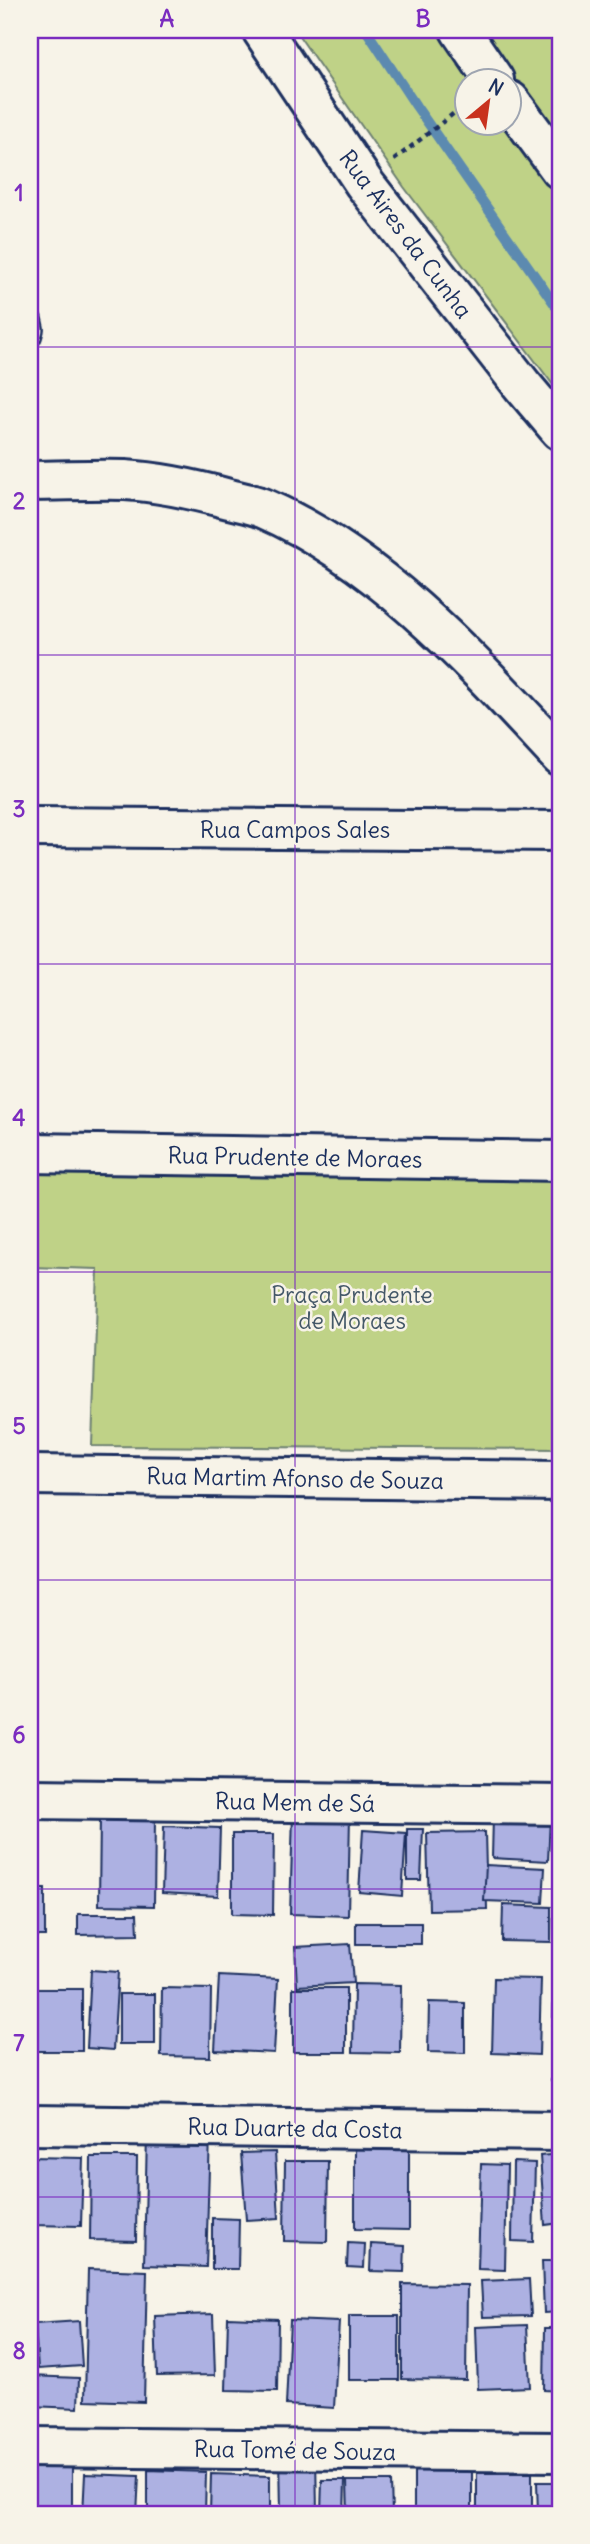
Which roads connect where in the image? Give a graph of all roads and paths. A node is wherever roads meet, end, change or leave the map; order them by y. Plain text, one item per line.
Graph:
1 (262, 30) edge
2 (460, 30) edge
3 (484, 66) edge
4 (454, 112) edge
5 (524, 121) edge
6 (386, 166) dead end
7 (560, 169) edge
8 (30, 320) edge
9 (30, 336) edge
10 (560, 429) edge
11 (30, 481) edge
12 (560, 756) edge
13 (30, 827) edge
14 (560, 831) edge
15 (30, 1153) edge
16 (560, 1161) edge
17 (30, 1475) edge
18 (560, 1481) edge
19 (30, 1799) edge
20 (560, 1805) edge
21 (30, 2125) edge
22 (560, 2131) edge
23 (30, 2447) edge
24 (560, 2452) edge

1 - 10 street, Rua Aires da Cunha
2 - 3 street
4 - 6 path
5 - 7 street
8 - 9 lane
11 - 12 street
13 - 14 street, Rua Campos Sales
15 - 16 street, Rua Prudente de Moraes
17 - 18 street, Rua Martim Afonso de Souza
19 - 20 street, Rua Mem de Sá
21 - 22 street, Rua Duarte da Costa
23 - 24 street, Rua Tomé de Souza

